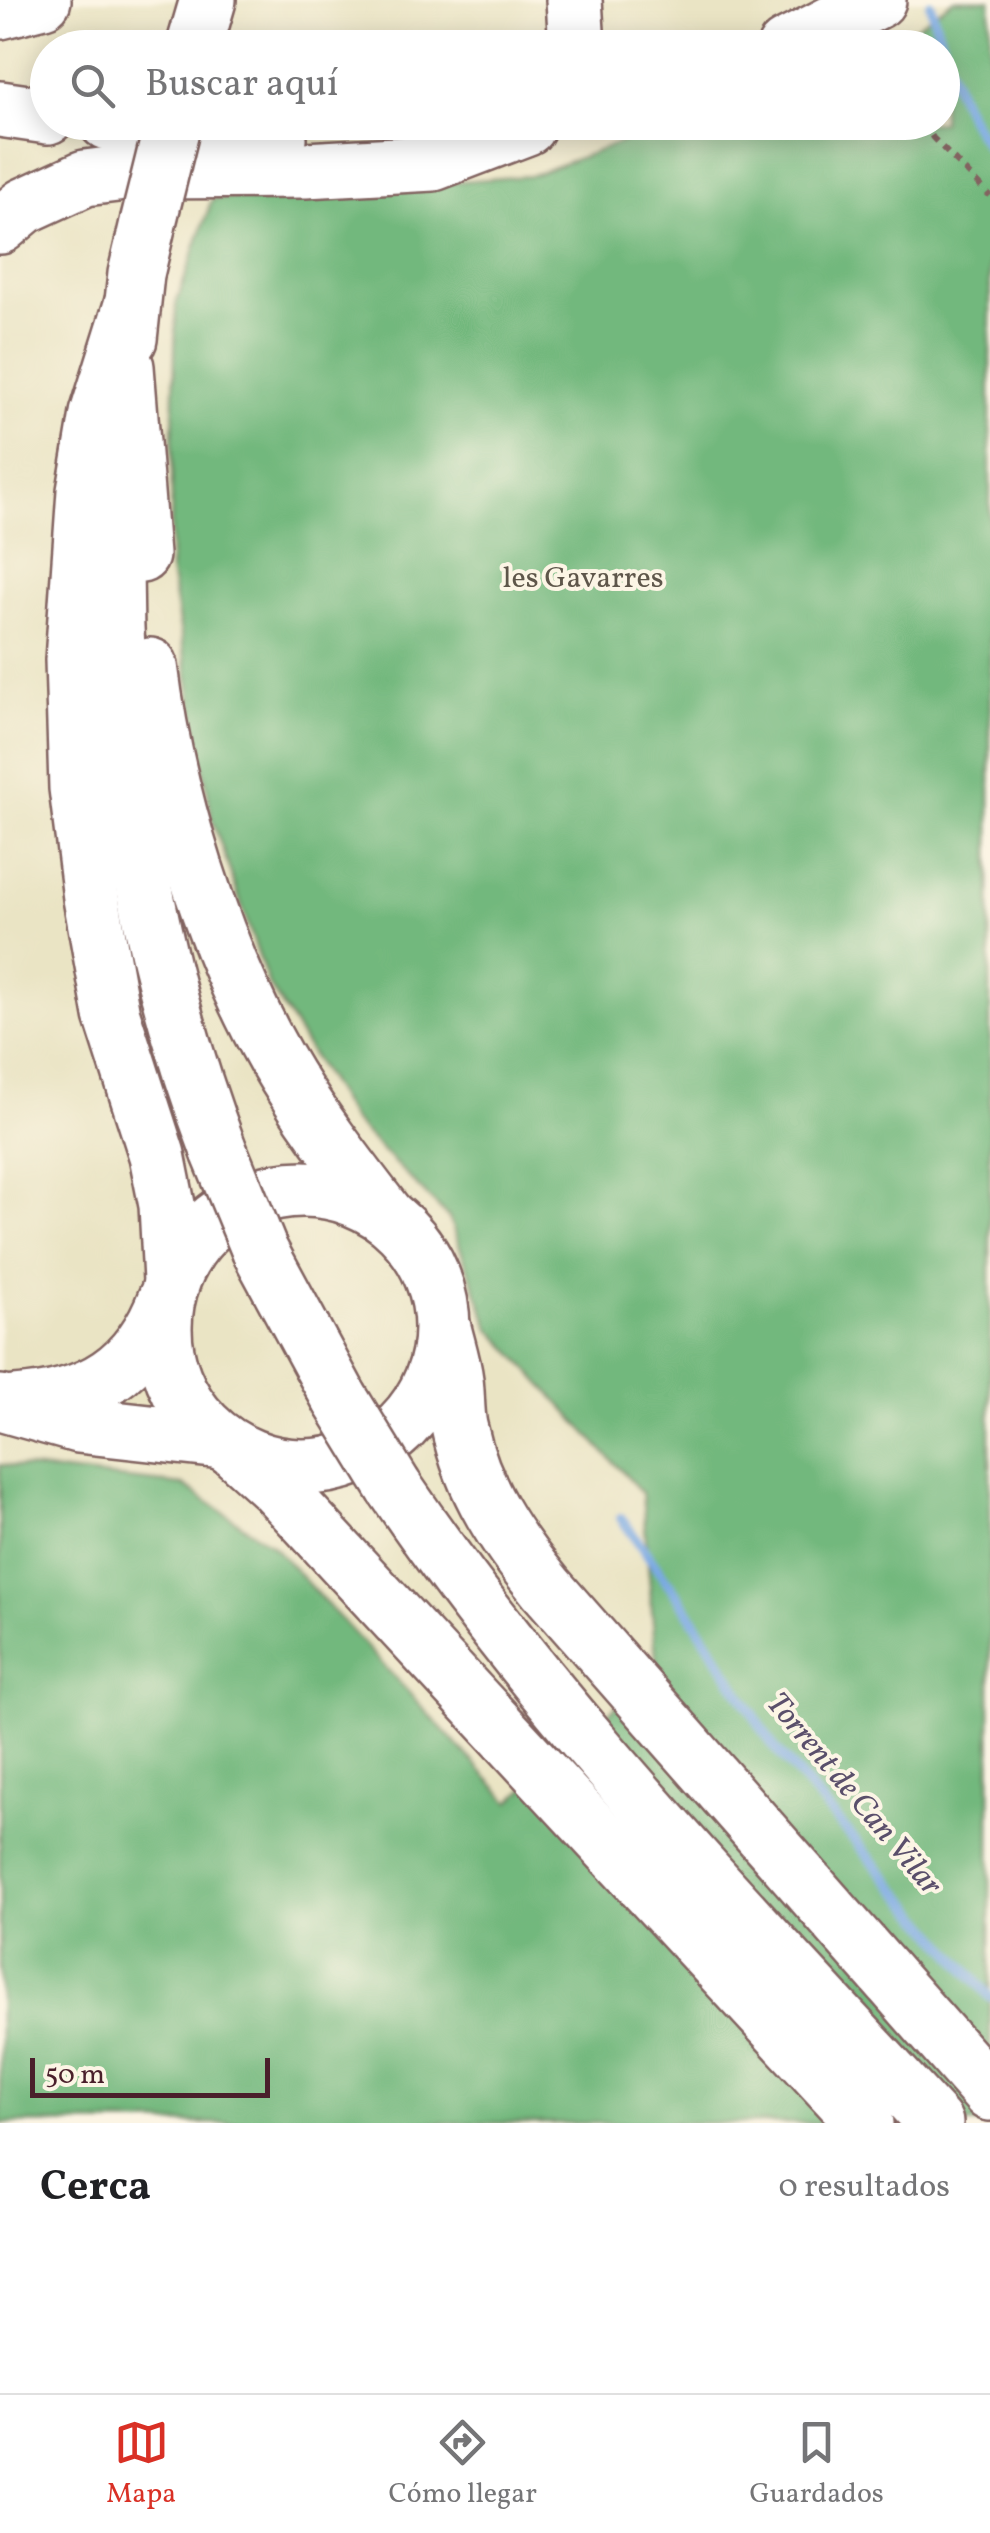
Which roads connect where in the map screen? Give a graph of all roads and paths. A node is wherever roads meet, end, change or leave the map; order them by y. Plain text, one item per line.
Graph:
1 (43, 0) edge
2 (208, 0) edge
3 (574, 0) edge
4 (878, 0) edge
5 (0, 11) edge
6 (199, 30) edge
7 (576, 30) edge
8 (820, 30) edge
9 (0, 108) edge
10 (30, 113) edge
11 (143, 140) edge
12 (305, 140) edge
13 (427, 140) edge
14 (497, 140) edge
15 (935, 140) edge
16 (990, 196) edge
17 (0, 226) edge
18 (132, 304) junction
19 (126, 364) junction
20 (386, 1216) junction
21 (169, 1288) junction
22 (442, 1328) junction
23 (2, 1404) edge
24 (228, 1445) junction
25 (990, 2093) edge
26 (865, 2123) edge
27 (935, 2123) edge

1 - 5 highway
2 - 6 highway
3 - 7 highway
4 - 8 highway
9 - 10 highway
11 - 18 highway, bridge
12 - 13 highway
14 - 17 highway
15 - 16 path
18 - 19 highway
18 - 21 highway
19 - 20 highway
19 - 27 highway, bridge
20 - 21 highway
20 - 22 highway
21 - 23 highway
21 - 24 highway
22 - 24 highway
22 - 25 highway
23 - 24 highway
24 - 26 highway

